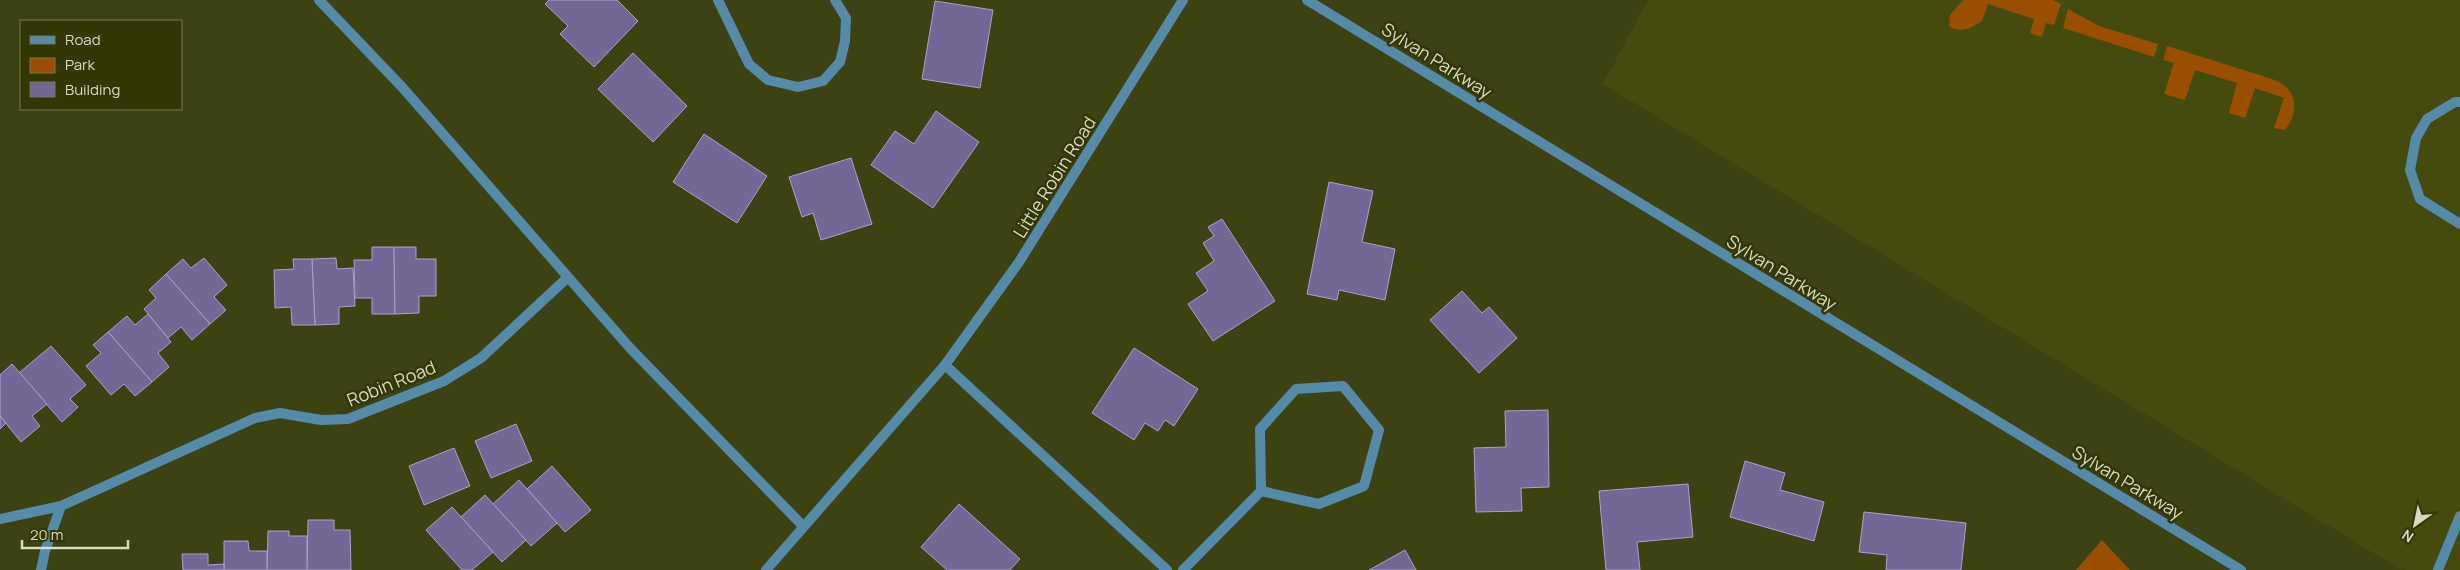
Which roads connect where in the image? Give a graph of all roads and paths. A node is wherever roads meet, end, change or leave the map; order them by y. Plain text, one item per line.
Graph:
1 (319, 0) edge
2 (718, 0) edge
3 (835, 0) edge
4 (1183, 0) edge
5 (1307, 0) edge
6 (2460, 102) edge
7 (2460, 224) edge
8 (567, 278) junction
9 (944, 365) junction
10 (1261, 491) junction
11 (61, 506) junction
12 (2460, 516) edge
13 (0, 520) edge
14 (803, 526) junction
15 (41, 570) edge
16 (766, 570) edge
17 (1167, 570) edge
18 (1183, 570) edge
19 (2241, 570) edge
20 (2438, 570) edge

1 - 8 street
2 - 3 street
4 - 9 street, Little Robin Road
5 - 19 street, Sylvan Parkway
6 - 7 street
8 - 11 street, Robin Road
8 - 14 street
9 - 14 street, Little Robin Road
9 - 17 street
10 - 10 street
10 - 18 street
11 - 13 street, Robin Road
11 - 15 street
12 - 20 street
14 - 16 street, Little Robin Road

